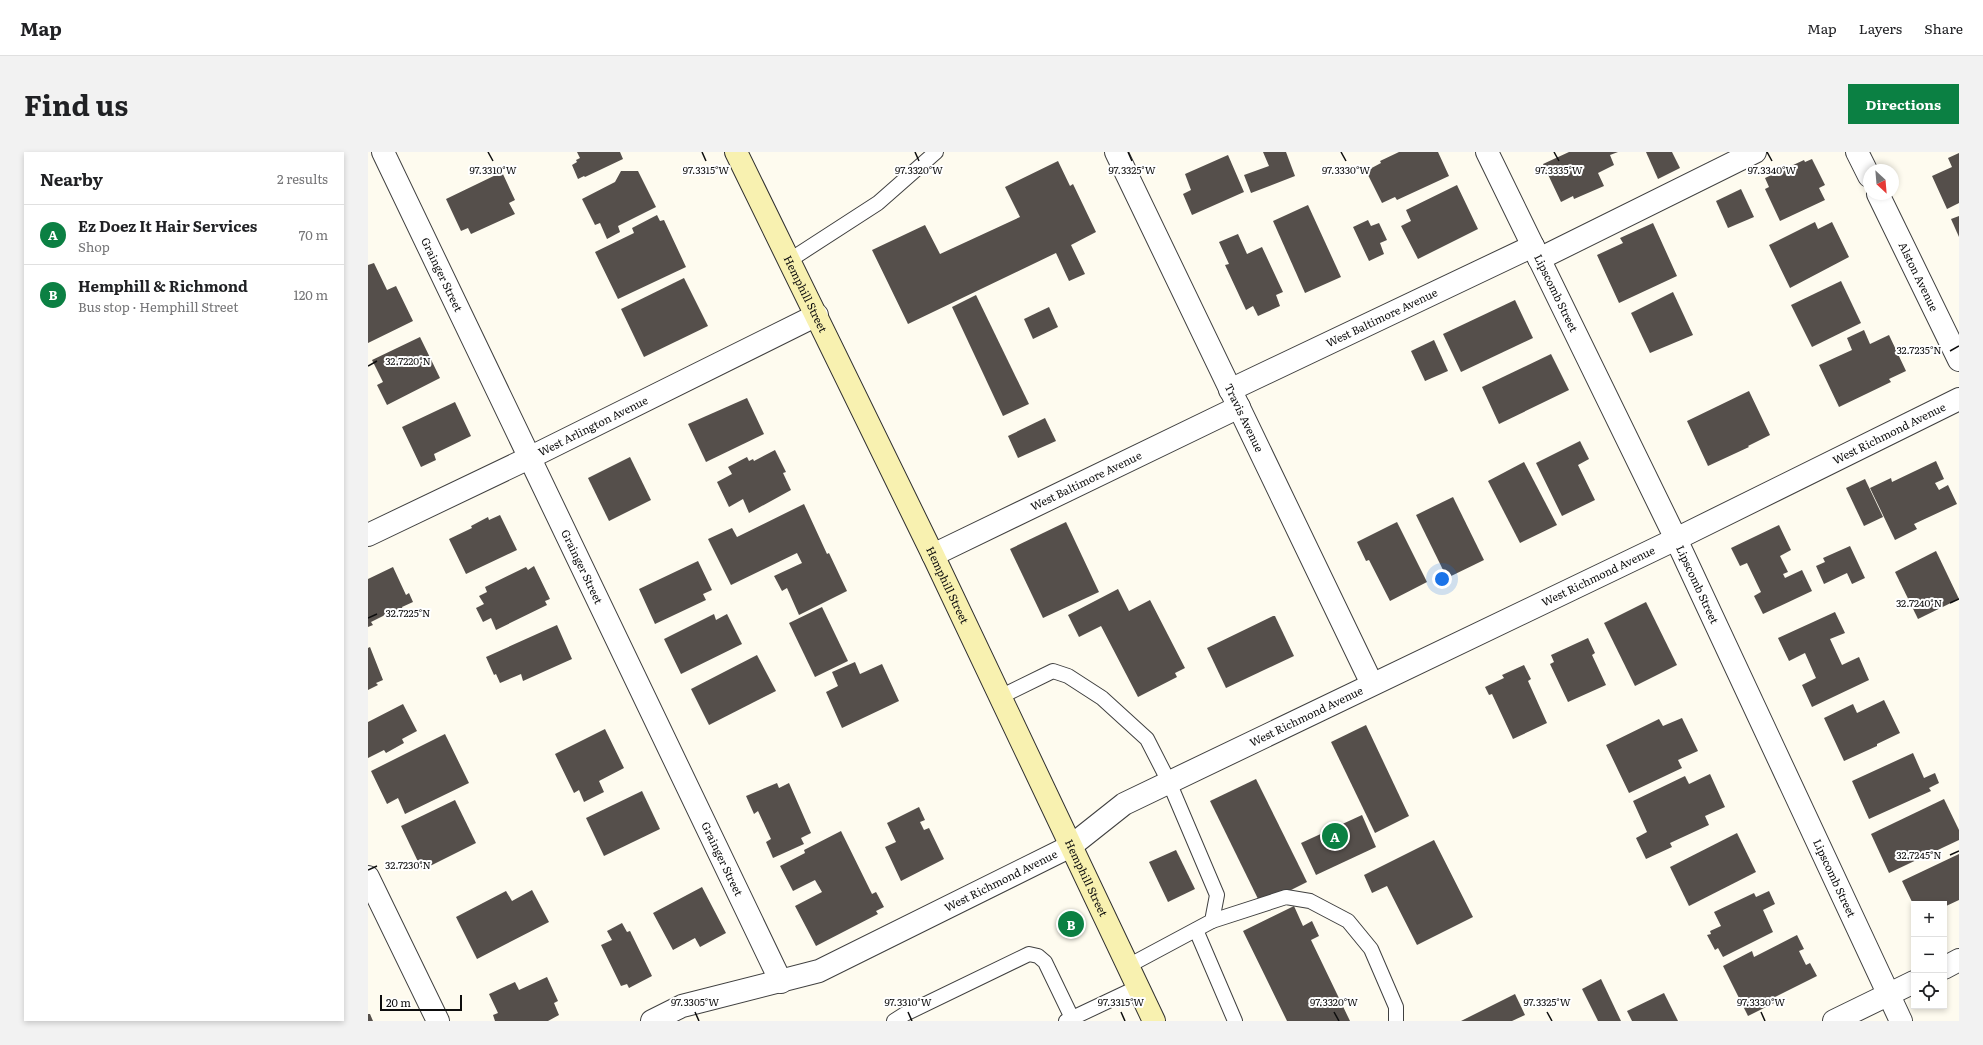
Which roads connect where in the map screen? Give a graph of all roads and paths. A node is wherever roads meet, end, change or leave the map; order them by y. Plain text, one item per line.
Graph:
1 (736, 152) edge
2 (936, 152) edge
3 (1116, 152) edge
4 (1487, 152) edge
5 (1755, 152) edge
6 (1857, 152) edge
7 (385, 153) edge
8 (1863, 164) edge
9 (1881, 200) edge
10 (1536, 252) junction
11 (790, 260) junction
12 (817, 315) junction
13 (1959, 360) edge
14 (1234, 398) junction
15 (1959, 398) edge
16 (529, 458) junction
17 (368, 535) edge
18 (1676, 540) junction
19 (933, 555) junction
20 (1372, 684) junction
21 (1000, 697) junction
22 (1169, 782) junction
23 (1071, 846) junction
24 (368, 877) edge
25 (1212, 921) junction
26 (1196, 930) junction
27 (1959, 960) edge
28 (1128, 966) junction
29 (1947, 966) edge
30 (781, 982) junction
31 (1911, 984) edge
32 (1138, 987) junction
33 (1889, 995) junction
34 (1069, 1020) edge
35 (438, 1021) edge
36 (652, 1021) edge
37 (894, 1021) edge
38 (1154, 1021) edge
39 (1235, 1021) edge
40 (1396, 1021) edge
41 (1834, 1021) edge
42 (1901, 1021) edge

1 - 11 main road, Hemphill Street
2 - 11 lane
3 - 14 street, Travis Avenue
4 - 10 street, Lipscomb Street
5 - 10 street, West Baltimore Avenue
6 - 8 street
7 - 16 street, Grainger Street
9 - 13 street, Alston Avenue
10 - 14 street, West Baltimore Avenue
10 - 18 street, Lipscomb Street
11 - 12 main road, Hemphill Street
12 - 16 street, West Arlington Avenue
12 - 19 main road, Hemphill Street
14 - 19 street, West Baltimore Avenue
14 - 20 street, Travis Avenue
15 - 18 street, West Richmond Avenue
16 - 17 street, West Arlington Avenue
16 - 30 street, Grainger Street
18 - 20 street, West Richmond Avenue
18 - 33 street, Lipscomb Street
19 - 21 main road, Hemphill Street
20 - 22 street, West Richmond Avenue
21 - 22 lane
21 - 23 main road, Hemphill Street
22 - 23 street, West Richmond Avenue
22 - 25 lane
23 - 28 main road, Hemphill Street
23 - 30 street, West Richmond Avenue
24 - 35 street
25 - 26 lane
25 - 40 lane
26 - 28 lane
26 - 39 lane
27 - 29 street
28 - 32 main road, Hemphill Street
30 - 36 street, West Richmond Avenue
31 - 33 street
32 - 34 lane
32 - 38 main road, Hemphill Street
33 - 41 street
33 - 42 street, Lipscomb Street
34 - 37 lane

